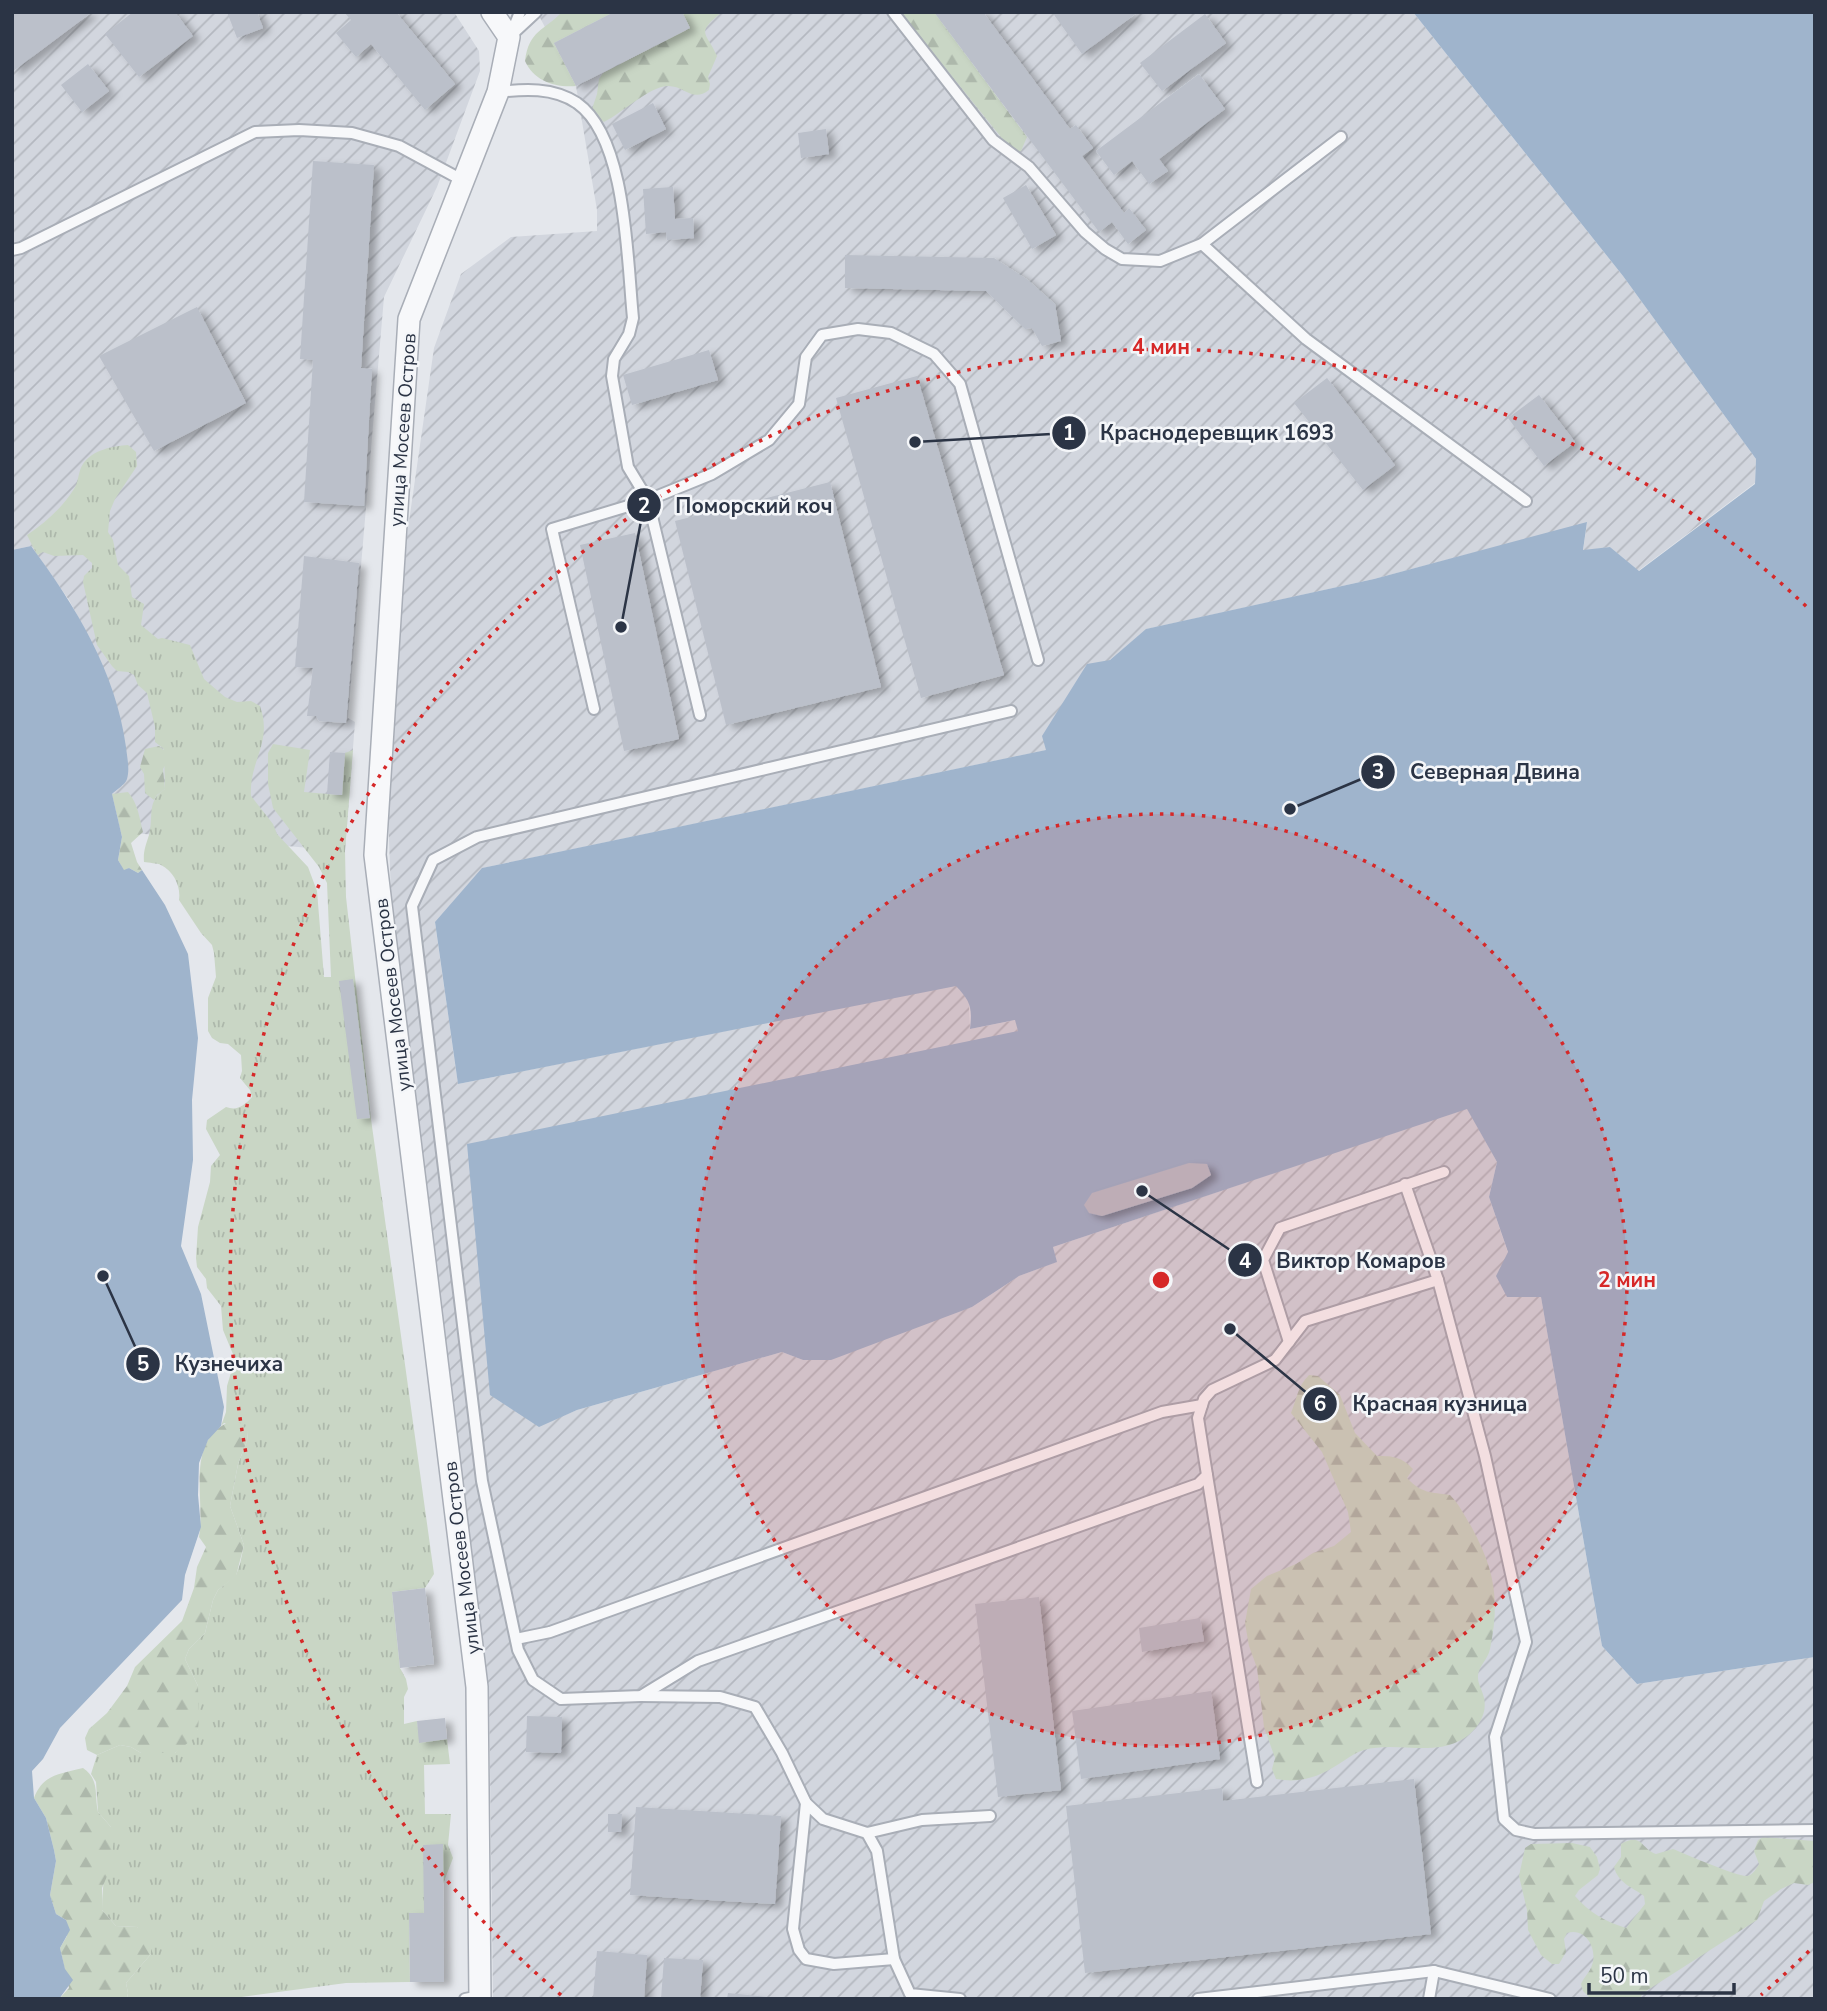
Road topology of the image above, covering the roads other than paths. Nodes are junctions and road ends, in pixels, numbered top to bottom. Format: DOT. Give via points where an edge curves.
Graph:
graph roads {
  1 [pos="492,12"];
  2 [pos="520,12"];
  3 [pos="536,12"];
  4 [pos="893,12"];
  5 [pos="509,37"];
  6 [pos="498,92"];
  7 [pos="1341,137"];
  8 [pos="462,180"];
  9 [pos="1202,244"];
  10 [pos="12,250"];
  11 [pos="648,500"];
  12 [pos="1526,502"];
  13 [pos="1038,660"];
  14 [pos="594,709"];
  15 [pos="1011,711"];
  16 [pos="700,715"];
  17 [pos="1444,1172"];
  18 [pos="1405,1184"];
  19 [pos="1437,1280"];
  20 [pos="1289,1342"];
  21 [pos="1202,1405"];
  22 [pos="1207,1475"];
  23 [pos="516,1639"];
  24 [pos="641,1696"];
  25 [pos="1256,1782"];
  26 [pos="806,1803"];
  27 [pos="990,1816"];
  28 [pos="1815,1830"];
  29 [pos="867,1833"];
  30 [pos="894,1959"];
  31 [pos="1434,1970"];
  32 [pos="475,1998"];
  33 [pos="960,1999"];
  34 [pos="1198,1999"];
  35 [pos="1429,1999"];
  36 [pos="1550,1999"];
  1 -- 5 [label="street"];
  2 -- 5 [label="lane"];
  3 -- 5 [label="lane"];
  4 -- 9 [label="lane" via="993,140 1028,167 1105,249 1122,259 1160,261"];
  5 -- 6 [label="street, улица Мосеев Остров"];
  6 -- 8 [label="street, улица Мосеев Остров"];
  6 -- 11 [label="lane" via="530,89 578,103 595,122 611,153 621,198 633,318 614,359 612,376 628,467"];
  7 -- 9 [label="lane"];
  8 -- 10 [label="lane" via="399,146 352,133 255,132"];
  8 -- 32 [label="street, улица Мосеев Остров" via="409,319 375,855 477,1687"];
  9 -- 12 [label="lane" via="1306,339"];
  11 -- 13 [label="lane" via="712,474 769,440 799,404 806,357 822,335 858,329 891,333 934,354 960,384"];
  11 -- 14 [label="lane" via="552,529"];
  11 -- 16 [label="lane"];
  15 -- 23 [label="lane" via="477,837 433,860 412,906 482,1481"];
  17 -- 18 [label="lane"];
  18 -- 19 [label="lane"];
  18 -- 20 [label="lane" via="1280,1228 1263,1260"];
  19 -- 20 [label="lane" via="1305,1321"];
  19 -- 28 [label="lane" via="1485,1456 1526,1642 1495,1737 1504,1819 1516,1830 1534,1834"];
  20 -- 21 [label="lane" via="1275,1360 1212,1391"];
  21 -- 22 [label="lane" via="1198,1418"];
  21 -- 23 [label="lane" via="1162,1412 563,1627"];
  22 -- 24 [label="lane" via="1198,1483 698,1661"];
  22 -- 25 [label="lane"];
  23 -- 24 [label="lane" via="533,1680 561,1699"];
  24 -- 26 [label="lane" via="720,1697 755,1707"];
  26 -- 29 [label="lane" via="823,1819"];
  26 -- 30 [label="lane" via="793,1929 799,1950 806,1959 834,1964"];
  27 -- 29 [label="lane" via="922,1820"];
  29 -- 30 [label="lane" via="877,1852"];
  30 -- 33 [label="lane" via="910,1994"];
  31 -- 34 [label="lane"];
  31 -- 35 [label="lane"];
  31 -- 36 [label="lane"];
}
